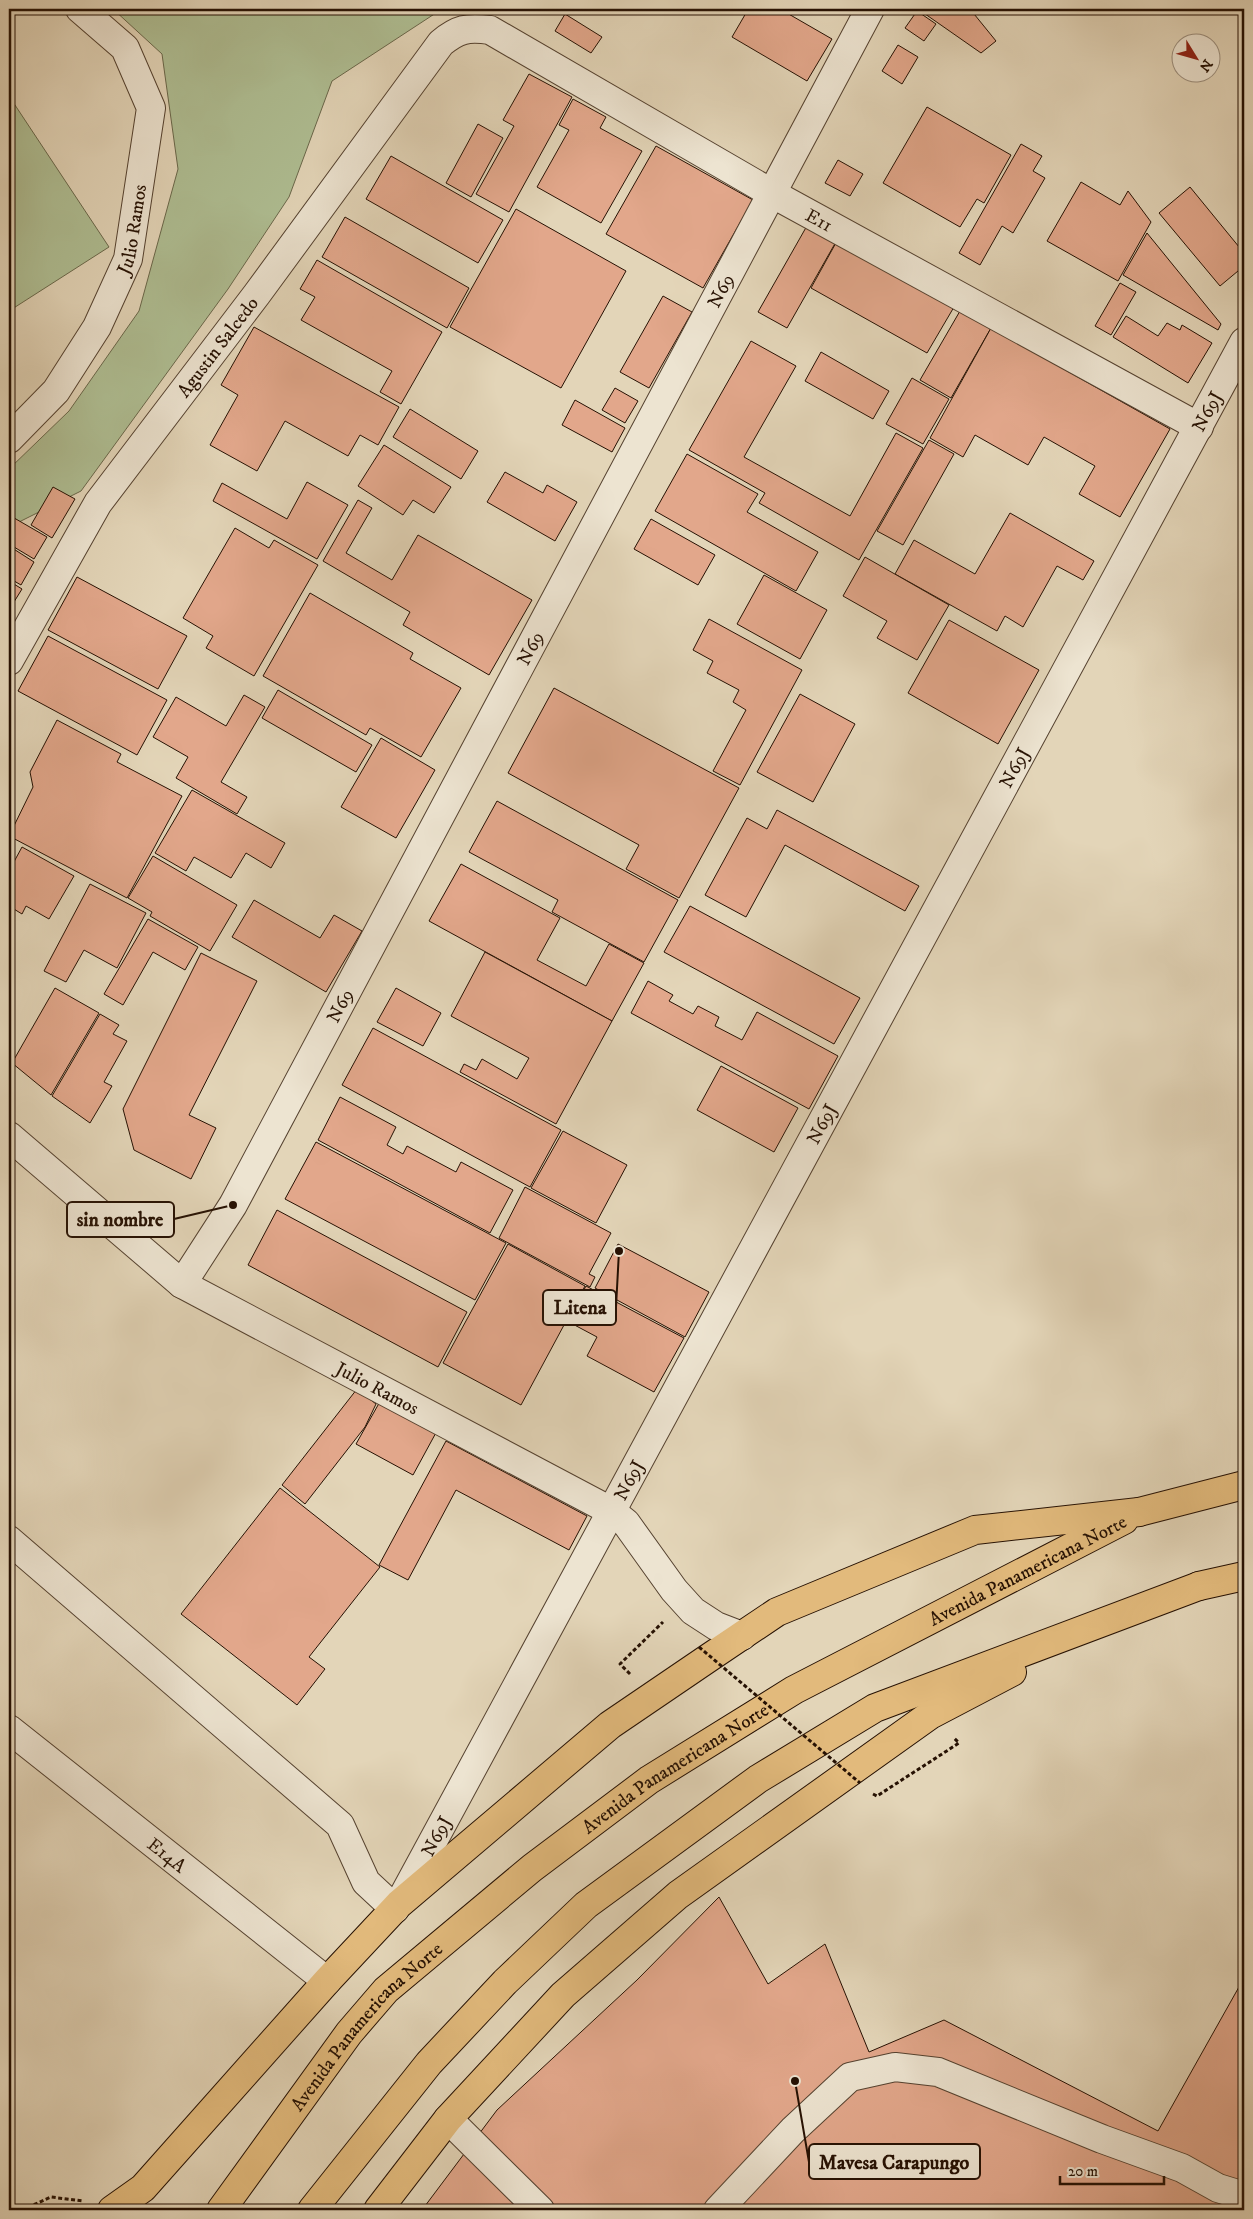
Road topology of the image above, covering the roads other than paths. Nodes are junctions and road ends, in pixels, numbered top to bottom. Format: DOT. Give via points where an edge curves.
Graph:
graph roads {
  1 [pos="80,9"];
  2 [pos="870,9"];
  3 [pos="441,44"];
  4 [pos="773,194"];
  5 [pos="1244,342"];
  6 [pos="1199,427"];
  7 [pos="9,439"];
  8 [pos="9,661"];
  9 [pos="9,1136"];
  10 [pos="182,1284"];
  11 [pos="1244,1485"];
  12 [pos="610,1511"];
  13 [pos="1139,1512"];
  14 [pos="9,1540"];
  15 [pos="1244,1576"];
  16 [pos="1199,1586"];
  17 [pos="742,1636"];
  18 [pos="9,1729"];
  19 [pos="397,1907"];
  20 [pos="327,1981"];
  21 [pos="448,2119"];
  22 [pos="1244,2196"];
  23 [pos="115,2208"];
  24 [pos="223,2208"];
  25 [pos="312,2210"];
  26 [pos="378,2210"];
  27 [pos="540,2210"];
  28 [pos="718,2210"];
  1 -- 7 [label="street, Julio Ramos" via="124,48 151,108 128,259 97,327 56,391"];
  2 -- 4 [label="street, N69"];
  3 -- 4 [label="street, E11" via="454,32 472,28 490,30"];
  3 -- 8 [label="street, Agustin Salcedo" via="98,503"];
  4 -- 6 [label="street, E11"];
  4 -- 10 [label="street, N69" via="233,1205"];
  5 -- 6 [label="street, N69J"];
  6 -- 12 [label="street, N69J"];
  9 -- 10 [label="street, Julio Ramos"];
  10 -- 12 [label="street, Julio Ramos"];
  11 -- 13 [label="main road, Avenida Panamericana Norte"];
  12 -- 17 [label="street, Julio Ramos" via="626,1523 693,1611 716,1626"];
  12 -- 19 [label="street, N69J"];
  13 -- 17 [label="main road" via="975,1530 777,1612"];
  13 -- 24 [label="main road, Avenida Panamericana Norte" via="794,1690 649,1780 532,1868 386,1990 349,2034"];
  14 -- 19 [label="street" via="340,1825 366,1882"];
  15 -- 16 [label="main road"];
  16 -- 21 [label="main road" via="1083,1635 930,1715 678,1895 563,1995"];
  16 -- 25 [label="main road" via="875,1708 758,1779 586,1905 505,1982 429,2063"];
  17 -- 19 [label="main road" via="610,1725"];
  18 -- 20 [label="street, E14A"];
  19 -- 20 [label="main road"];
  20 -- 23 [label="main road" via="143,2188"];
  21 -- 26 [label="main road"];
  21 -- 27 [label="street"];
  22 -- 28 [label="street" via="1218,2188 1182,2168 938,2072 895,2068 850,2077 792,2130"];
}
